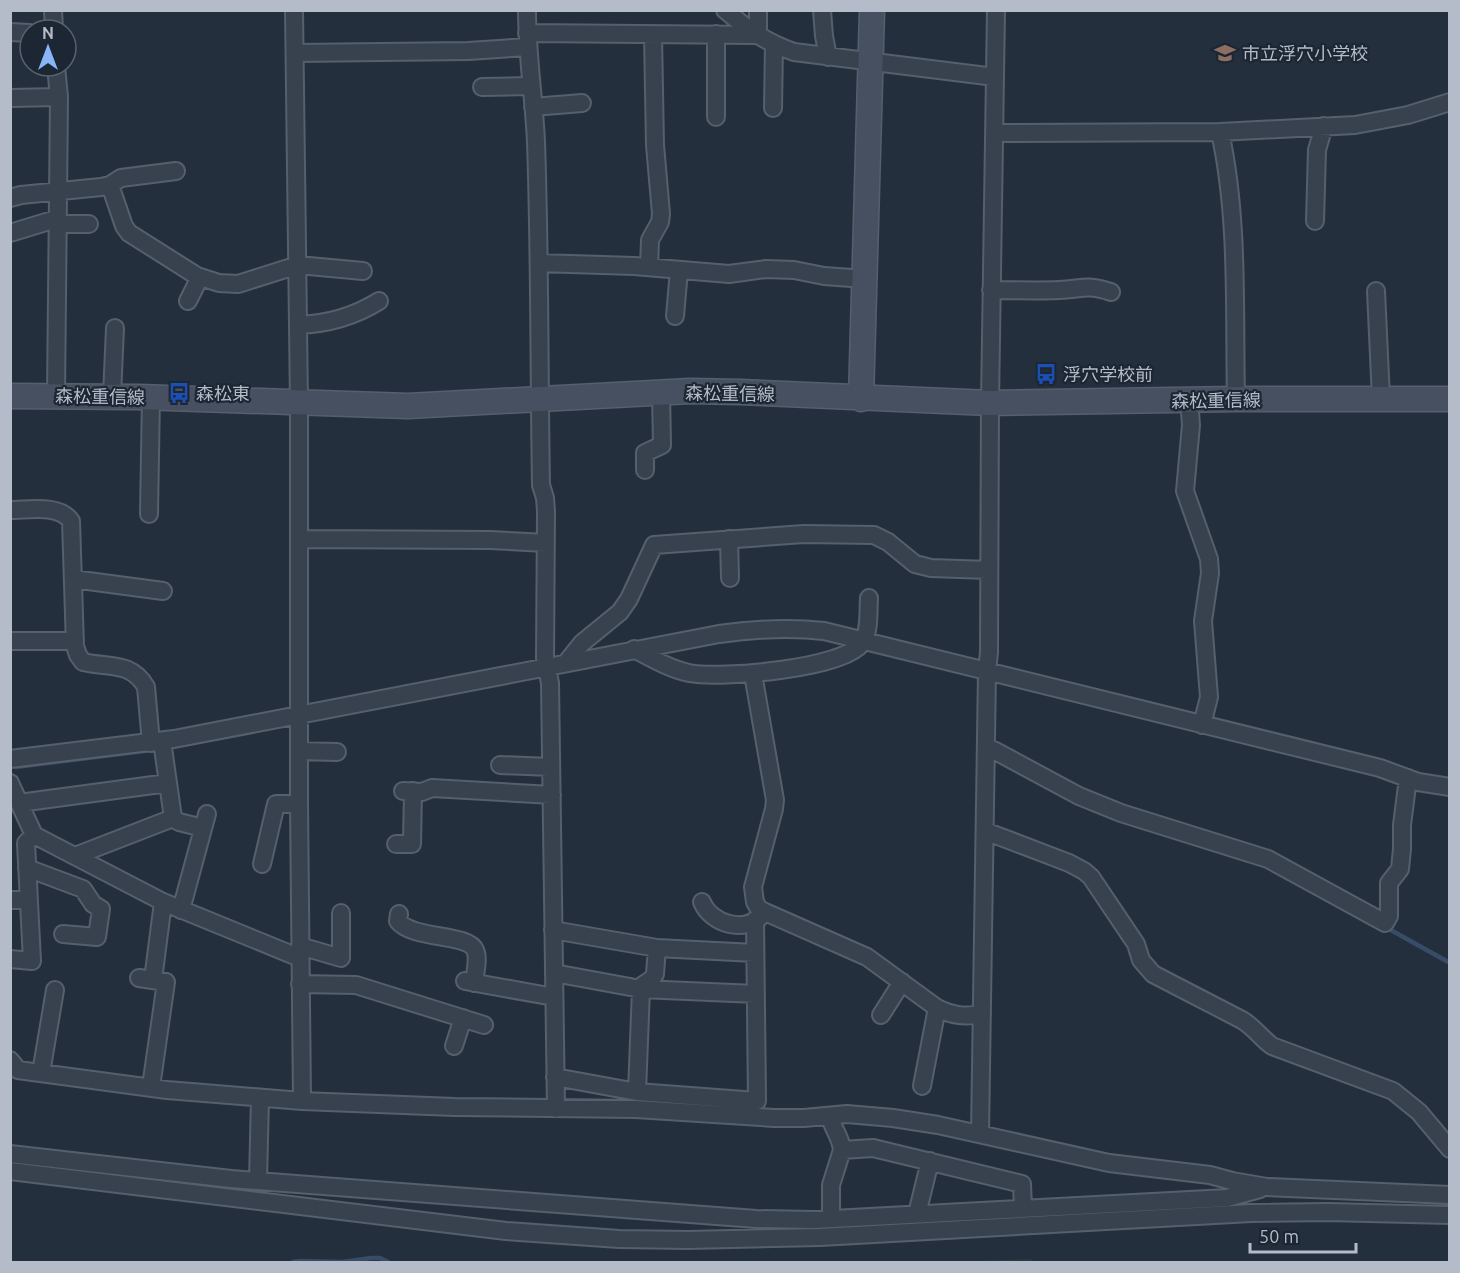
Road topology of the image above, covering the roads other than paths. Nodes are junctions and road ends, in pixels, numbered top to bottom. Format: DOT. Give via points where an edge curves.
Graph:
graph roads {
  1 [pos="294,10"];
  2 [pos="526,10"];
  3 [pos="725,10"];
  4 [pos="758,10"];
  5 [pos="822,10"];
  6 [pos="872,10"];
  7 [pos="996,10"];
  8 [pos="653,34"];
  9 [pos="716,34"];
  10 [pos="755,35"];
  11 [pos="527,40"];
  12 [pos="774,45"];
  13 [pos="296,53"];
  14 [pos="828,57"];
  15 [pos="871,63"];
  16 [pos="995,77"];
  17 [pos="57,78"];
  18 [pos="531,86"];
  19 [pos="482,87"];
  20 [pos="59,97"];
  21 [pos="10,98"];
  22 [pos="1449,102"];
  23 [pos="582,103"];
  24 [pos="533,107"];
  25 [pos="773,108"];
  26 [pos="716,117"];
  27 [pos="1324,126"];
  28 [pos="1220,132"];
  29 [pos="994,133"];
  30 [pos="176,171"];
  31 [pos="110,185"];
  32 [pos="56,191"];
  33 [pos="10,198"];
  34 [pos="1315,220"];
  35 [pos="56,221"];
  36 [pos="89,224"];
  37 [pos="10,233"];
  38 [pos="539,263"];
  39 [pos="298,265"];
  40 [pos="649,267"];
  41 [pos="679,270"];
  42 [pos="363,271"];
  43 [pos="200,277"];
  44 [pos="865,279"];
  45 [pos="991,290"];
  46 [pos="1377,291"];
  47 [pos="1112,292"];
  48 [pos="188,301"];
  49 [pos="379,301"];
  50 [pos="675,316"];
  51 [pos="298,325"];
  52 [pos="115,328"];
  53 [pos="661,393"];
  54 [pos="56,395"];
  55 [pos="10,396"];
  56 [pos="112,396"];
  57 [pos="152,397"];
  58 [pos="861,399"];
  59 [pos="1236,399"];
  60 [pos="1381,399"];
  61 [pos="1449,399"];
  62 [pos="540,400"];
  63 [pos="1188,400"];
  64 [pos="990,403"];
  65 [pos="299,404"];
  66 [pos="645,470"];
  67 [pos="10,510"];
  68 [pos="149,513"];
  69 [pos="299,539"];
  70 [pos="729,539"];
  71 [pos="546,543"];
  72 [pos="989,570"];
  73 [pos="730,578"];
  74 [pos="73,579"];
  75 [pos="163,591"];
  76 [pos="869,598"];
  77 [pos="10,641"];
  78 [pos="75,641"];
  79 [pos="864,641"];
  80 [pos="634,650"];
  81 [pos="566,663"];
  82 [pos="547,667"];
  83 [pos="987,672"];
  84 [pos="753,674"];
  85 [pos="299,714"];
  86 [pos="1202,726"];
  87 [pos="157,742"];
  88 [pos="986,746"];
  89 [pos="299,751"];
  90 [pos="337,752"];
  91 [pos="11,760"];
  92 [pos="500,765"];
  93 [pos="551,766"];
  94 [pos="1408,778"];
  95 [pos="10,783"];
  96 [pos="168,783"];
  97 [pos="1449,787"];
  98 [pos="552,795"];
  99 [pos="19,803"];
  100 [pos="299,804"];
  101 [pos="173,818"];
  102 [pos="10,824"];
  103 [pos="31,829"];
  104 [pos="985,831"];
  105 [pos="396,844"];
  106 [pos="75,856"];
  107 [pos="262,864"];
  108 [pos="27,867"];
  109 [pos="10,900"];
  110 [pos="28,900"];
  111 [pos="163,902"];
  112 [pos="702,902"];
  113 [pos="181,909"];
  114 [pos="341,913"];
  115 [pos="399,914"];
  116 [pos="760,916"];
  117 [pos="553,930"];
  118 [pos="63,934"];
  119 [pos="657,948"];
  120 [pos="300,952"];
  121 [pos="755,953"];
  122 [pos="10,959"];
  123 [pos="554,973"];
  124 [pos="902,982"];
  125 [pos="300,984"];
  126 [pos="642,989"];
  127 [pos="55,990"];
  128 [pos="756,994"];
  129 [pos="554,997"];
  130 [pos="937,1008"];
  131 [pos="982,1014"];
  132 [pos="881,1015"];
  133 [pos="463,1018"];
  134 [pos="484,1024"];
  135 [pos="454,1046"];
  136 [pos="13,1066"];
  137 [pos="41,1073"];
  138 [pos="555,1077"];
  139 [pos="922,1086"];
  140 [pos="150,1087"];
  141 [pos="637,1092"];
  142 [pos="260,1098"];
  143 [pos="302,1101"];
  144 [pos="556,1109"];
  145 [pos="830,1116"];
  146 [pos="980,1134"];
  147 [pos="1449,1149"];
  148 [pos="842,1150"];
  149 [pos="10,1154"];
  150 [pos="930,1161"];
  151 [pos="10,1171"];
  152 [pos="258,1180"];
  153 [pos="1267,1187"];
  154 [pos="1449,1195"];
  155 [pos="1023,1208"];
  156 [pos="1328,1212"];
  157 [pos="917,1214"];
  158 [pos="1449,1215"];
  159 [pos="831,1219"];
  1 -- 13 [label="street"];
  2 -- 11 [label="street"];
  3 -- 10 [label="street"];
  4 -- 10 [label="street"];
  5 -- 14 [label="street"];
  6 -- 15 [label="main road"];
  7 -- 16 [label="street"];
  8 -- 9 [label="street"];
  8 -- 11 [label="street"];
  8 -- 40 [label="street" via="655,144 662,214 650,240"];
  9 -- 10 [label="street"];
  9 -- 26 [label="street"];
  10 -- 12 [label="street"];
  11 -- 13 [label="street" via="468,51"];
  11 -- 18 [label="street"];
  12 -- 14 [label="street"];
  12 -- 25 [label="street"];
  13 -- 39 [label="street"];
  14 -- 15 [label="street"];
  15 -- 16 [label="street"];
  15 -- 44 [label="main road"];
  16 -- 29 [label="street"];
  17 -- 20 [label="street"];
  18 -- 19 [label="street"];
  18 -- 24 [label="street"];
  20 -- 21 [label="street"];
  20 -- 32 [label="street"];
  22 -- 27 [label="street" via="1378,121"];
  23 -- 24 [label="street"];
  24 -- 38 [label="street"];
  27 -- 28 [label="street"];
  27 -- 34 [label="street" via="1317,150"];
  28 -- 29 [label="street"];
  28 -- 59 [label="street" via="1232,214"];
  29 -- 45 [label="street"];
  30 -- 31 [label="street" via="121,178"];
  31 -- 32 [label="street"];
  31 -- 43 [label="street" via="129,233"];
  32 -- 33 [label="street"];
  32 -- 35 [label="street"];
  35 -- 36 [label="street"];
  35 -- 37 [label="street"];
  35 -- 54 [label="street"];
  38 -- 40 [label="street"];
  38 -- 62 [label="street"];
  39 -- 42 [label="street"];
  39 -- 43 [label="street" via="238,284"];
  39 -- 51 [label="street"];
  40 -- 41 [label="street"];
  41 -- 44 [label="street" via="729,274 794,270"];
  41 -- 50 [label="street"];
  43 -- 48 [label="street"];
  44 -- 58 [label="main road"];
  45 -- 47 [label="street" via="1062,290 1082,286"];
  45 -- 64 [label="street"];
  46 -- 60 [label="street"];
  49 -- 51 [label="street" via="363,311 314,325"];
  51 -- 65 [label="street"];
  52 -- 56 [label="street"];
  53 -- 58 [label="main road, 森松重信線" via="740,392"];
  53 -- 62 [label="main road, 森松重信線"];
  53 -- 66 [label="street" via="662,445 645,453"];
  54 -- 55 [label="main road, 森松重信線"];
  54 -- 56 [label="main road, 森松重信線"];
  56 -- 57 [label="main road, 森松重信線"];
  57 -- 65 [label="main road, 森松重信線"];
  57 -- 68 [label="street"];
  58 -- 64 [label="main road, 森松重信線"];
  59 -- 60 [label="main road, 森松重信線"];
  59 -- 63 [label="main road, 森松重信線"];
  60 -- 61 [label="main road, 森松重信線"];
  62 -- 65 [label="main road, 森松重信線" via="408,406"];
  62 -- 71 [label="street"];
  63 -- 64 [label="main road, 森松重信線"];
  63 -- 86 [label="street" via="1191,424 1185,491 1209,559 1210,573 1203,621 1209,697"];
  64 -- 72 [label="street"];
  65 -- 69 [label="street"];
  67 -- 74 [label="street" via="52,510 67,515 71,521"];
  69 -- 71 [label="street"];
  69 -- 85 [label="street"];
  70 -- 72 [label="street" via="874,535 915,564"];
  70 -- 73 [label="street"];
  70 -- 81 [label="street" via="654,545 620,612 582,643"];
  71 -- 82 [label="street"];
  72 -- 83 [label="street"];
  74 -- 75 [label="street"];
  74 -- 78 [label="street"];
  76 -- 79 [label="street"];
  77 -- 78 [label="street"];
  78 -- 87 [label="street" via="84,662 123,668 141,680 146,687"];
  79 -- 80 [label="street" via="824,631 772,628"];
  79 -- 83 [label="street"];
  79 -- 84 [label="street" via="846,656"];
  80 -- 81 [label="street"];
  80 -- 84 [label="street" via="689,673"];
  81 -- 82 [label="street"];
  82 -- 85 [label="street"];
  82 -- 93 [label="street"];
  83 -- 86 [label="street"];
  83 -- 88 [label="street"];
  84 -- 116 [label="street" via="775,800 753,887"];
  85 -- 87 [label="street"];
  85 -- 89 [label="street"];
  86 -- 94 [label="street"];
  87 -- 91 [label="street"];
  87 -- 96 [label="street"];
  88 -- 94 [label="street" via="1110,809 1268,859 1385,923 1389,916 1389,883 1400,869"];
  88 -- 104 [label="street"];
  89 -- 90 [label="street"];
  89 -- 100 [label="street"];
  92 -- 93 [label="street"];
  93 -- 98 [label="street"];
  94 -- 97 [label="street"];
  95 -- 99 [label="street"];
  96 -- 99 [label="street"];
  96 -- 101 [label="street"];
  98 -- 105 [label="street" via="465,784 408,791 412,844"];
  98 -- 117 [label="street"];
  99 -- 103 [label="street"];
  100 -- 107 [label="street" via="276,804"];
  100 -- 120 [label="street"];
  101 -- 106 [label="street"];
  101 -- 113 [label="street" via="179,822 205,821"];
  102 -- 103 [label="street"];
  103 -- 106 [label="street"];
  103 -- 108 [label="street" via="26,843"];
  104 -- 131 [label="street"];
  104 -- 147 [label="street" via="1084,871 1153,974 1242,1020 1272,1046 1393,1090 1419,1112"];
  106 -- 111 [label="street"];
  108 -- 110 [label="street"];
  108 -- 118 [label="street" via="85,884 93,904 101,909 97,936"];
  109 -- 110 [label="street"];
  110 -- 122 [label="street" via="32,961"];
  111 -- 113 [label="street"];
  111 -- 140 [label="street" via="146,979 166,982 170,1009"];
  112 -- 116 [label="street" via="721,922 731,924"];
  113 -- 120 [label="street"];
  114 -- 120 [label="street" via="341,958"];
  115 -- 129 [label="street" via="398,921 410,930 474,946 477,953 469,982"];
  116 -- 121 [label="street"];
  116 -- 124 [label="street" via="867,957"];
  117 -- 119 [label="street"];
  117 -- 123 [label="street"];
  119 -- 121 [label="street"];
  119 -- 126 [label="street" via="655,974"];
  120 -- 125 [label="street"];
  121 -- 128 [label="street"];
  123 -- 126 [label="street"];
  123 -- 129 [label="street"];
  124 -- 130 [label="street"];
  124 -- 132 [label="street"];
  125 -- 133 [label="street" via="356,985"];
  125 -- 143 [label="street"];
  126 -- 128 [label="street"];
  126 -- 141 [label="street"];
  127 -- 137 [label="street"];
  128 -- 141 [label="street" via="757,1101"];
  129 -- 138 [label="street"];
  130 -- 131 [label="street" via="964,1017"];
  130 -- 139 [label="street"];
  131 -- 146 [label="street"];
  133 -- 134 [label="street"];
  133 -- 135 [label="street"];
  136 -- 137 [label="street"];
  137 -- 140 [label="street"];
  138 -- 141 [label="street"];
  138 -- 144 [label="street"];
  140 -- 142 [label="street"];
  142 -- 143 [label="street"];
  142 -- 152 [label="street"];
  143 -- 144 [label="street"];
  144 -- 145 [label="street" via="636,1109 774,1118"];
  145 -- 146 [label="street" via="914,1120"];
  145 -- 148 [label="street"];
  146 -- 153 [label="street" via="1109,1163 1210,1175"];
  148 -- 150 [label="street" via="873,1148"];
  148 -- 159 [label="street" via="831,1185"];
  149 -- 152 [label="street"];
  150 -- 155 [label="street" via="1022,1184"];
  150 -- 157 [label="street"];
  151 -- 156 [label="street" via="506,1231 619,1239 765,1240"];
  152 -- 159 [label="street" via="756,1219"];
  153 -- 154 [label="street"];
  153 -- 155 [label="street" via="1227,1198"];
  153 -- 156 [label="street"];
  155 -- 157 [label="street"];
  156 -- 158 [label="street"];
  157 -- 159 [label="street"];
}
